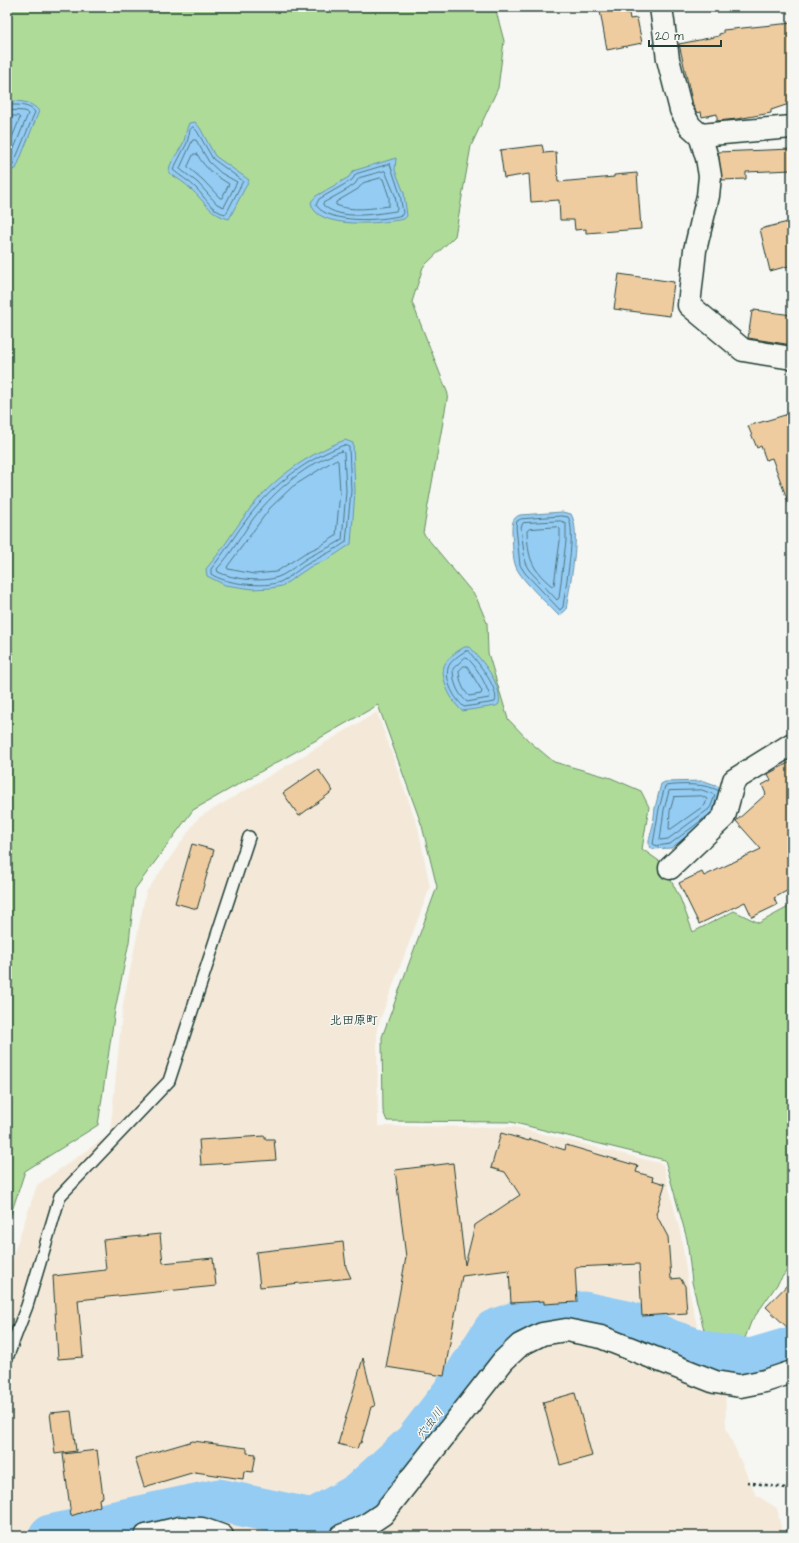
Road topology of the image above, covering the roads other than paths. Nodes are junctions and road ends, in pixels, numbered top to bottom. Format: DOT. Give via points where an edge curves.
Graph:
graph roads {
  1 [pos="661,7"];
  2 [pos="792,127"];
  3 [pos="700,135"];
  4 [pos="792,358"];
  5 [pos="792,744"];
  6 [pos="250,837"];
  7 [pos="670,868"];
  8 [pos="7,1358"];
  9 [pos="792,1372"];
  10 [pos="146,1536"];
  11 [pos="222,1536"];
  12 [pos="341,1536"];
  1 -- 3 [label="street" via="668,59 681,110 690,126"];
  2 -- 3 [label="street"];
  3 -- 4 [label="street" via="710,176 689,305 743,350"];
  5 -- 7 [label="street" via="734,780 724,817"];
  6 -- 8 [label="lane" via="169,1081 60,1196 27,1306"];
  9 -- 12 [label="street" via="740,1386 716,1382 601,1337 566,1330 542,1334 520,1345 503,1361 383,1514"];
  10 -- 11 [label="street" via="180,1528 202,1529"];
}
